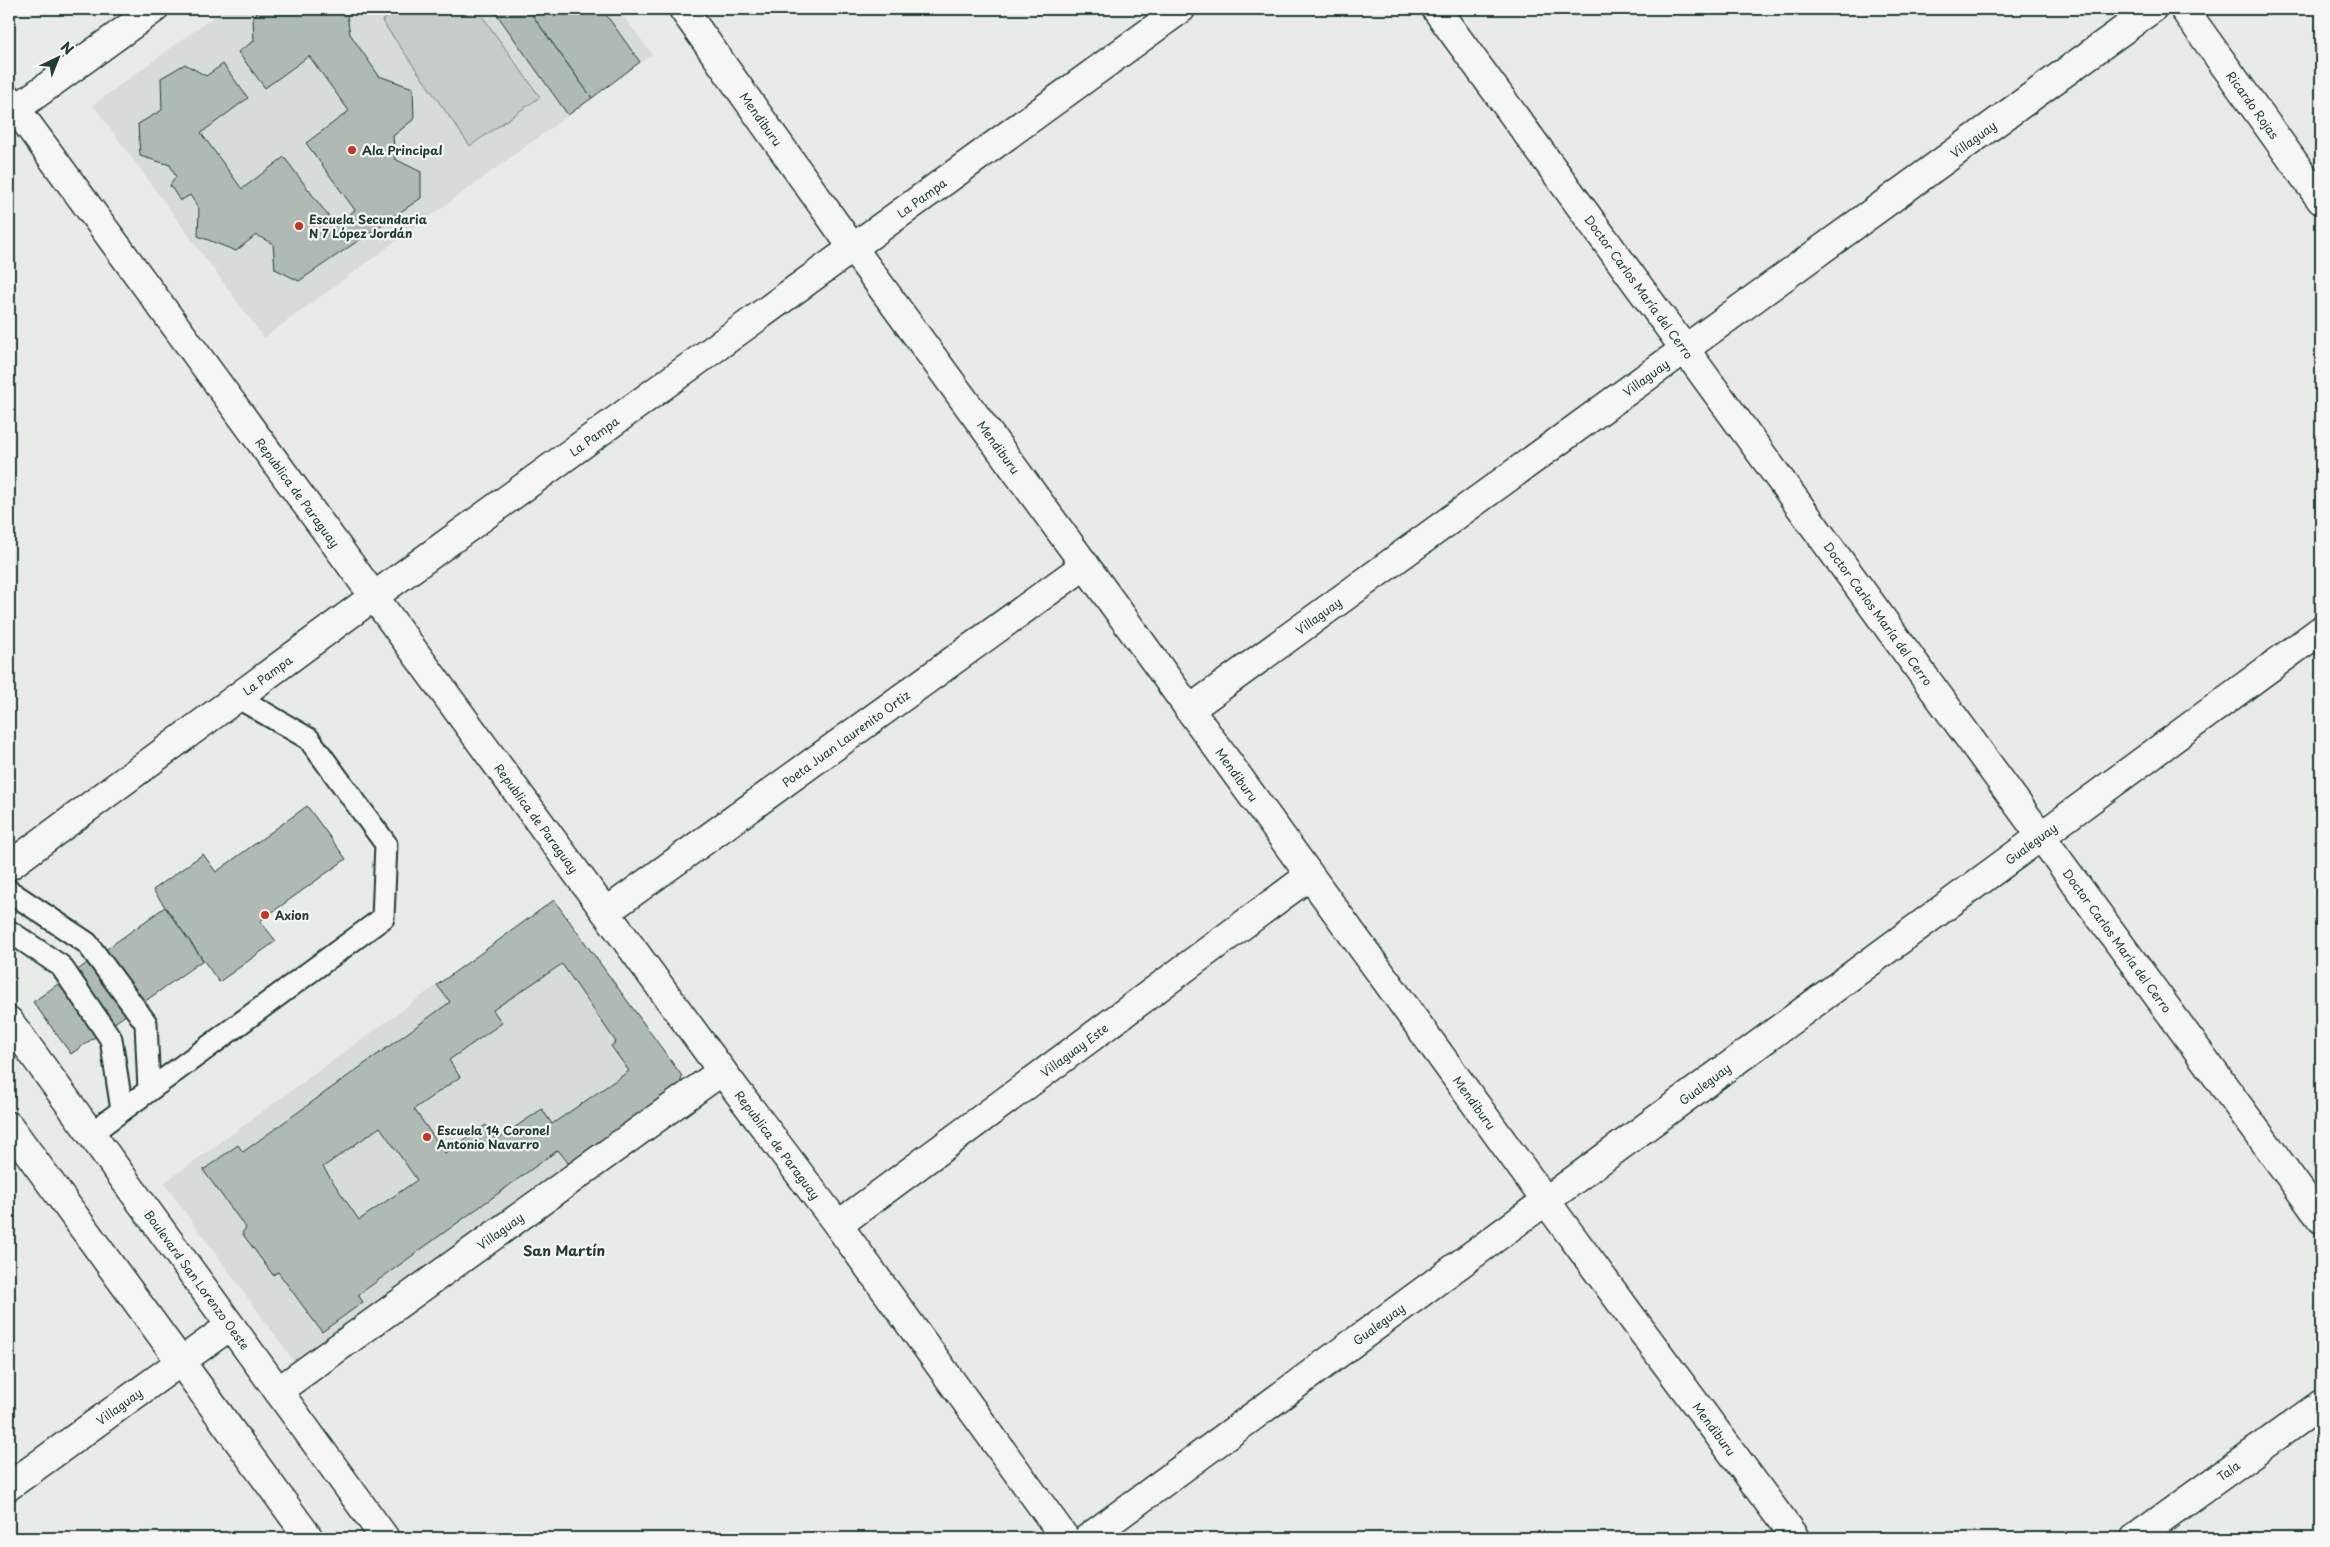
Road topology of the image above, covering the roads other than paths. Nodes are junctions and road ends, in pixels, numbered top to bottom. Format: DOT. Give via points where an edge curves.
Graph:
graph roads {
  1 [pos="154,9"];
  2 [pos="683,9"];
  3 [pos="1180,9"];
  4 [pos="1436,9"];
  5 [pos="2152,9"];
  6 [pos="2184,9"];
  7 [pos="11,107"];
  8 [pos="2321,200"];
  9 [pos="852,248"];
  10 [pos="1686,349"];
  11 [pos="1085,565"];
  12 [pos="373,597"];
  13 [pos="2321,630"];
  14 [pos="237,697"];
  15 [pos="1189,710"];
  16 [pos="2041,836"];
  17 [pos="9,866"];
  18 [pos="1310,876"];
  19 [pos="9,891"];
  20 [pos="606,912"];
  21 [pos="9,931"];
  22 [pos="9,1021"];
  23 [pos="722,1071"];
  24 [pos="149,1090"];
  25 [pos="122,1110"];
  26 [pos="9,1126"];
  27 [pos="90,1134"];
  28 [pos="1545,1200"];
  29 [pos="2321,1219"];
  30 [pos="838,1225"];
  31 [pos="230,1326"];
  32 [pos="180,1362"];
  33 [pos="278,1391"];
  34 [pos="2321,1404"];
  35 [pos="9,1486"];
  36 [pos="309,1538"];
  37 [pos="385,1538"];
  38 [pos="1065,1538"];
  39 [pos="1088,1538"];
  40 [pos="1795,1538"];
  41 [pos="2135,1538"];
  1 -- 7 [label="street"];
  2 -- 9 [label="street, Mendiburu"];
  3 -- 9 [label="street, La Pampa"];
  4 -- 10 [label="street, Doctor Carlos María del Cerro"];
  5 -- 10 [label="street, Villaguay"];
  6 -- 8 [label="street, Ricardo Rojas"];
  7 -- 12 [label="street, Republica de Paraguay"];
  9 -- 11 [label="street, Mendiburu"];
  9 -- 12 [label="street, La Pampa"];
  10 -- 15 [label="street, Villaguay"];
  10 -- 16 [label="street, Doctor Carlos María del Cerro"];
  11 -- 15 [label="street, Mendiburu"];
  11 -- 20 [label="street, Poeta Juan Laurenito Ortiz"];
  12 -- 14 [label="street, La Pampa"];
  12 -- 20 [label="street, Republica de Paraguay"];
  13 -- 16 [label="street, Gualeguay"];
  14 -- 17 [label="street, La Pampa"];
  14 -- 24 [label="lane" via="309,739 386,844 383,918"];
  15 -- 18 [label="street, Mendiburu"];
  16 -- 28 [label="street, Gualeguay"];
  16 -- 29 [label="street, Doctor Carlos María del Cerro"];
  18 -- 28 [label="street, Mendiburu"];
  18 -- 30 [label="street, Villaguay Este"];
  19 -- 24 [label="lane" via="87,943 146,1023"];
  20 -- 23 [label="street, Republica de Paraguay"];
  21 -- 25 [label="lane" via="61,966 111,1039"];
  22 -- 27 [label="street, Boulevard San Lorenzo Oeste"];
  23 -- 30 [label="street, Republica de Paraguay"];
  23 -- 33 [label="street, Villaguay"];
  24 -- 25 [label="lane"];
  25 -- 27 [label="lane"];
  26 -- 32 [label="street"];
  27 -- 31 [label="street, Boulevard San Lorenzo Oeste"];
  28 -- 39 [label="street, Gualeguay"];
  28 -- 40 [label="street, Mendiburu"];
  30 -- 38 [label="street, Republica de Paraguay"];
  31 -- 32 [label="street, Villaguay"];
  31 -- 33 [label="street, Boulevard San Lorenzo Oeste"];
  32 -- 35 [label="street, Villaguay"];
  32 -- 36 [label="street"];
  33 -- 37 [label="street, Boulevard San Lorenzo Oeste"];
  34 -- 41 [label="street, Tala"];
}
